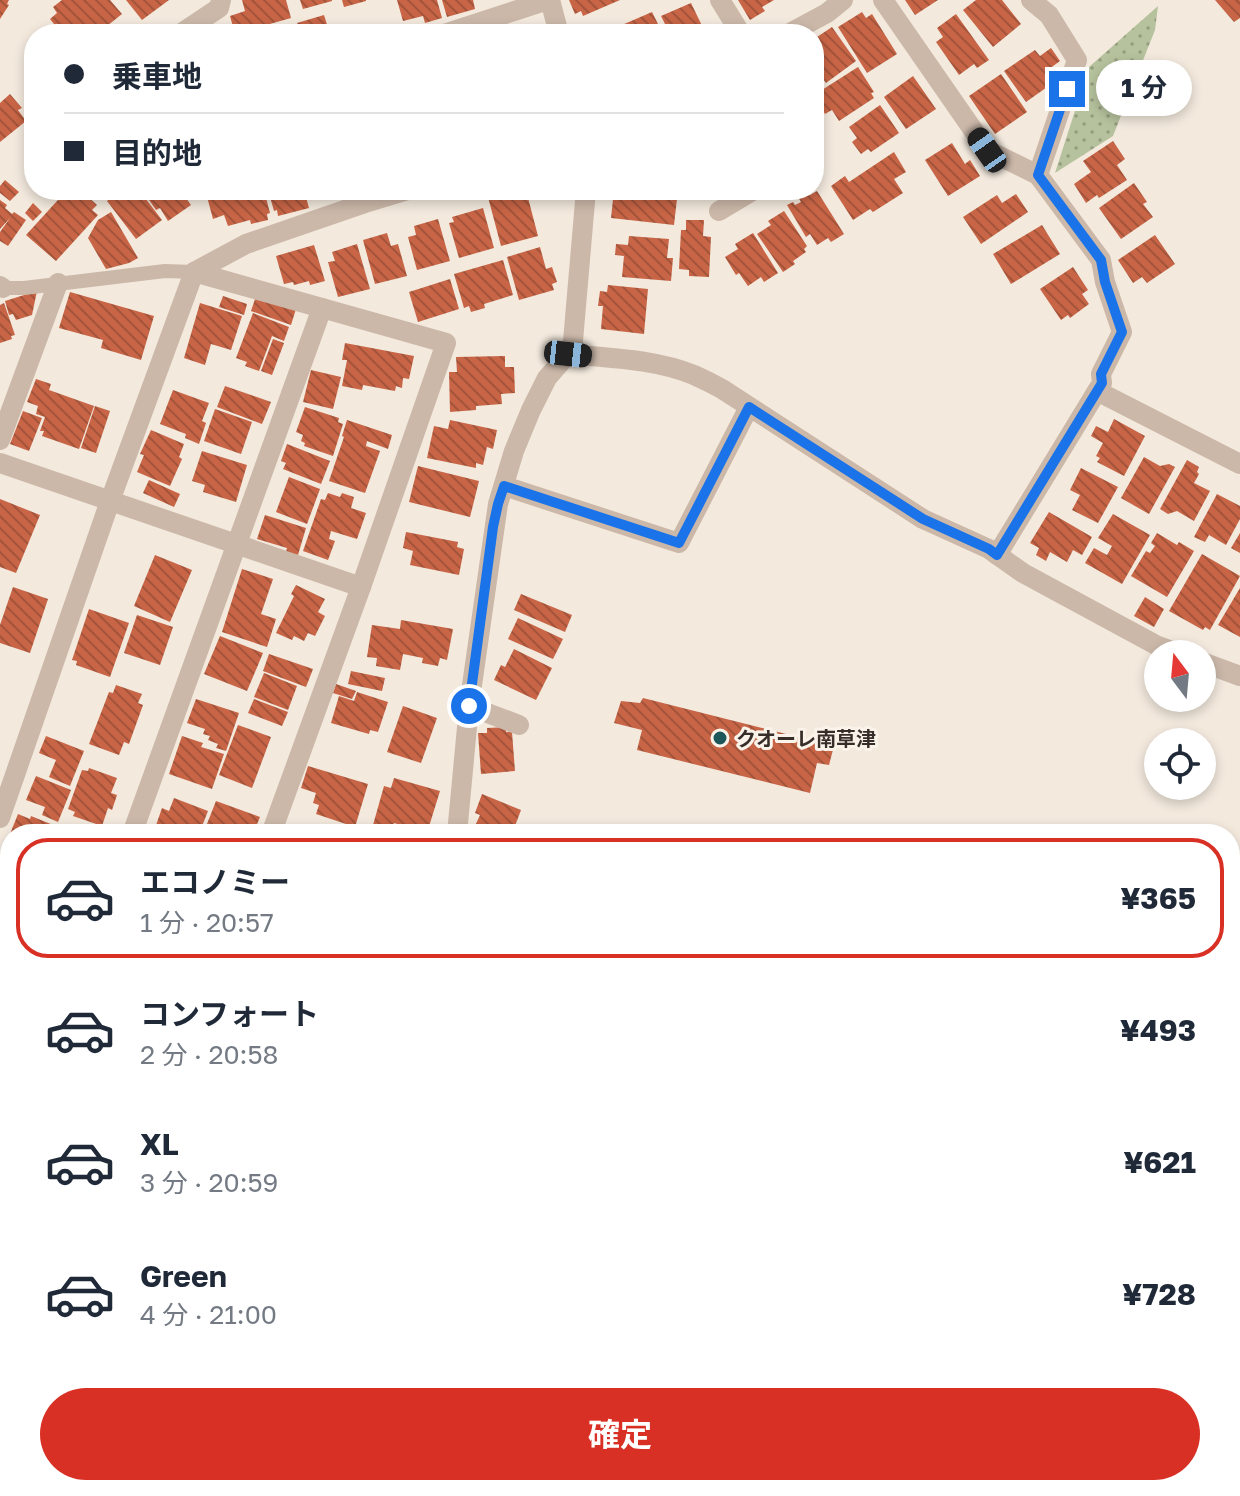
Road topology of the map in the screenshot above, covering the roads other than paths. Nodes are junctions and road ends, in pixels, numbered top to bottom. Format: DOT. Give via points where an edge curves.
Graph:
graph roads {
  1 [pos="221,0"];
  2 [pos="549,0"];
  3 [pos="720,0"];
  4 [pos="843,0"];
  5 [pos="883,0"];
  6 [pos="1031,0"];
  7 [pos="195,24"];
  8 [pos="475,24"];
  9 [pos="556,24"];
  10 [pos="735,24"];
  11 [pos="807,24"];
  12 [pos="1038,175"];
  13 [pos="375,200"];
  14 [pos="585,200"];
  15 [pos="737,200"];
  16 [pos="719,211"];
  17 [pos="194,272"];
  18 [pos="58,283"];
  19 [pos="2,287"];
  20 [pos="322,308"];
  21 [pos="568,354"];
  22 [pos="1097,391"];
  23 [pos="749,407"];
  24 [pos="0,440"];
  25 [pos="0,463"];
  26 [pos="1240,464"];
  27 [pos="504,486"];
  28 [pos="110,501"];
  29 [pos="237,544"];
  30 [pos="997,555"];
  31 [pos="361,587"];
  32 [pos="1147,640"];
  33 [pos="1216,667"];
  34 [pos="1240,676"];
  35 [pos="469,706"];
  36 [pos="519,725"];
  37 [pos="0,818"];
  38 [pos="136,824"];
  39 [pos="275,824"];
  40 [pos="458,824"];
  1 -- 7 [label="street" via="219,8"];
  2 -- 8 [label="street"];
  2 -- 9 [label="street"];
  3 -- 10 [label="street"];
  4 -- 11 [label="street"];
  5 -- 12 [label="street" via="987,150"];
  6 -- 12 [label="street" via="1049,15 1077,60"];
  12 -- 22 [label="street" via="1101,260 1122,332"];
  13 -- 17 [label="street" via="246,244"];
  14 -- 21 [label="street"];
  15 -- 16 [label="street"];
  17 -- 18 [label="lane"];
  17 -- 20 [label="street"];
  17 -- 28 [label="street"];
  18 -- 19 [label="lane"];
  18 -- 24 [label="street"];
  20 -- 29 [label="street"];
  20 -- 31 [label="street" via="446,343"];
  21 -- 23 [label="street" via="692,374"];
  21 -- 27 [label="street" via="547,378 531,410"];
  22 -- 26 [label="street"];
  22 -- 30 [label="street"];
  23 -- 27 [label="street" via="679,543"];
  23 -- 30 [label="street" via="923,519"];
  25 -- 28 [label="street"];
  27 -- 35 [label="street" via="493,527"];
  28 -- 29 [label="street"];
  28 -- 37 [label="street"];
  29 -- 31 [label="street"];
  29 -- 38 [label="street"];
  30 -- 32 [label="street"];
  31 -- 39 [label="street"];
  33 -- 34 [label="street"];
  35 -- 36 [label="street"];
  35 -- 40 [label="street"];
}
